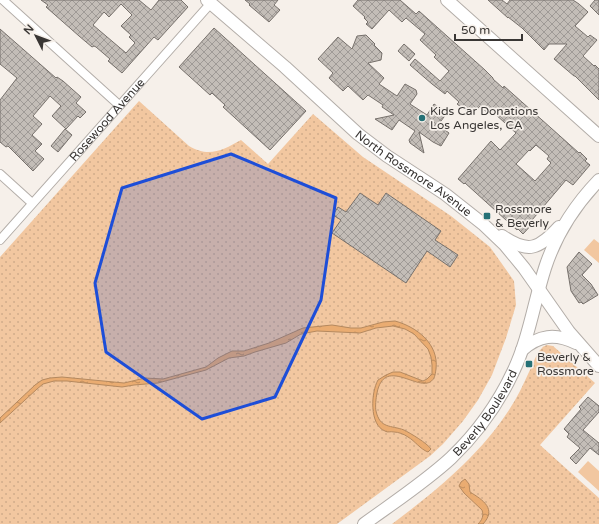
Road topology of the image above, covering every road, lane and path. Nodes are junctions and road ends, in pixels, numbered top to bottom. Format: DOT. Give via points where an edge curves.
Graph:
graph roads {
  1 [pos="3,0"];
  2 [pos="447,0"];
  3 [pos="211,1"];
  4 [pos="120,105"];
  5 [pos="599,136"];
  6 [pos="0,174"];
  7 [pos="599,180"];
  8 [pos="584,196"];
  9 [pos="32,203"];
  10 [pos="483,224"];
  11 [pos="0,240"];
  12 [pos="539,290"];
  13 [pos="578,344"];
  14 [pos="522,350"];
  15 [pos="599,366"];
  16 [pos="364,524"];
  1 -- 4 [label="street"];
  2 -- 5 [label="main road"];
  3 -- 4 [label="street, Rosewood Avenue"];
  3 -- 10 [label="main road, North Rossmore Avenue" via="358,134 445,194"];
  4 -- 9 [label="street, Rosewood Avenue"];
  6 -- 9 [label="street"];
  7 -- 8 [label="main road, Beverly Boulevard"];
  8 -- 10 [label="main road" via="550,237 535,246 517,246"];
  8 -- 12 [label="main road, Beverly Boulevard" via="563,227 545,268"];
  9 -- 11 [label="street, Rosewood Avenue"];
  10 -- 12 [label="main road, North Rossmore Avenue" via="515,256"];
  12 -- 13 [label="main road, North Rossmore Avenue"];
  12 -- 14 [label="main road, Beverly Boulevard"];
  13 -- 14 [label="main road" via="558,336 548,336 529,343"];
  13 -- 15 [label="main road, North Rossmore Avenue"];
  14 -- 16 [label="main road, Beverly Boulevard" via="497,402 470,438 438,469"];
}
